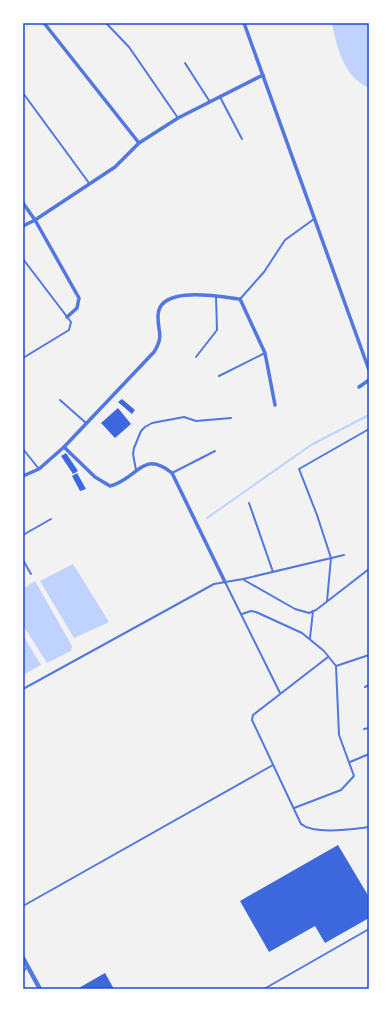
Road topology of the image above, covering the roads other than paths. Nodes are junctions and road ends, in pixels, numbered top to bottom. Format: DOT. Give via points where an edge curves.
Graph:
graph roads {
  1 [pos="44,23"];
  2 [pos="106,23"];
  3 [pos="244,23"];
  4 [pos="185,63"];
  5 [pos="263,75"];
  6 [pos="23,93"];
  7 [pos="220,97"];
  8 [pos="210,102"];
  9 [pos="178,118"];
  10 [pos="242,139"];
  11 [pos="139,143"];
  12 [pos="89,183"];
  13 [pos="23,203"];
  14 [pos="314,219"];
  15 [pos="35,220"];
  16 [pos="23,226"];
  17 [pos="23,259"];
  18 [pos="216,296"];
  19 [pos="240,299"];
  20 [pos="67,316"];
  21 [pos="265,353"];
  22 [pos="196,357"];
  23 [pos="23,358"];
  24 [pos="369,370"];
  25 [pos="219,376"];
  26 [pos="369,380"];
  27 [pos="359,387"];
  28 [pos="60,400"];
  29 [pos="274,405"];
  30 [pos="232,418"];
  31 [pos="87,424"];
  32 [pos="369,428"];
  33 [pos="64,447"];
  34 [pos="23,449"];
  35 [pos="215,451"];
  36 [pos="39,469"];
  37 [pos="137,471"];
  38 [pos="172,472"];
  39 [pos="23,476"];
  40 [pos="249,502"];
  41 [pos="51,519"];
  42 [pos="23,535"];
  43 [pos="344,555"];
  44 [pos="331,558"];
  45 [pos="23,560"];
  46 [pos="369,569"];
  47 [pos="273,572"];
  48 [pos="31,574"];
  49 [pos="243,579"];
  50 [pos="225,582"];
  51 [pos="327,601"];
  52 [pos="313,611"];
  53 [pos="242,614"];
  54 [pos="310,638"];
  55 [pos="369,655"];
  56 [pos="328,657"];
  57 [pos="336,666"];
  58 [pos="369,685"];
  59 [pos="364,687"];
  60 [pos="23,689"];
  61 [pos="280,693"];
  62 [pos="369,728"];
  63 [pos="364,729"];
  64 [pos="369,754"];
  65 [pos="350,762"];
  66 [pos="273,765"];
  67 [pos="294,808"];
  68 [pos="369,827"];
  69 [pos="23,906"];
  70 [pos="369,929"];
  71 [pos="23,958"];
  72 [pos="28,966"];
  73 [pos="23,972"];
  74 [pos="40,989"];
  75 [pos="264,989"];
  1 -- 11 [label="street"];
  2 -- 9 [label="lane" via="129,47"];
  3 -- 5 [label="street"];
  4 -- 8 [label="lane"];
  5 -- 7 [label="street"];
  5 -- 14 [label="street"];
  6 -- 12 [label="lane"];
  7 -- 8 [label="street"];
  7 -- 10 [label="lane"];
  8 -- 9 [label="street"];
  9 -- 11 [label="street"];
  11 -- 12 [label="street" via="122,161"];
  12 -- 15 [label="street"];
  13 -- 15 [label="street"];
  14 -- 19 [label="lane" via="285,240 264,272"];
  14 -- 24 [label="street"];
  15 -- 16 [label="street"];
  15 -- 20 [label="street" via="79,298 77,308"];
  17 -- 20 [label="lane"];
  18 -- 19 [label="street"];
  18 -- 22 [label="lane" via="217,330"];
  18 -- 31 [label="street" via="174,296 167,300 159,311 160,342 154,352"];
  19 -- 21 [label="street"];
  20 -- 23 [label="lane" via="71,322 69,330"];
  21 -- 25 [label="lane"];
  21 -- 29 [label="street"];
  26 -- 27 [label="street"];
  28 -- 31 [label="lane"];
  30 -- 37 [label="lane" via="196,421 184,417 152,423 145,427 134,448"];
  31 -- 33 [label="street"];
  32 -- 44 [label="lane" via="299,469"];
  33 -- 36 [label="street"];
  33 -- 37 [label="street" via="95,477 110,486 119,484"];
  34 -- 36 [label="lane"];
  35 -- 38 [label="lane"];
  36 -- 39 [label="street"];
  37 -- 38 [label="street" via="149,463 156,463"];
  38 -- 50 [label="street"];
  40 -- 47 [label="lane"];
  41 -- 42 [label="lane"];
  43 -- 44 [label="lane"];
  44 -- 47 [label="lane"];
  44 -- 51 [label="lane"];
  45 -- 48 [label="lane"];
  46 -- 51 [label="lane"];
  47 -- 49 [label="lane"];
  49 -- 50 [label="lane"];
  49 -- 52 [label="lane" via="295,609 309,613"];
  50 -- 53 [label="lane"];
  50 -- 60 [label="lane" via="214,584"];
  51 -- 52 [label="lane"];
  52 -- 54 [label="lane"];
  53 -- 54 [label="lane" via="256,612"];
  53 -- 61 [label="lane"];
  54 -- 56 [label="lane"];
  55 -- 57 [label="lane"];
  56 -- 57 [label="lane"];
  56 -- 61 [label="lane"];
  57 -- 65 [label="lane" via="339,735"];
  58 -- 59 [label="lane"];
  61 -- 66 [label="lane" via="252,718"];
  62 -- 63 [label="lane"];
  64 -- 65 [label="lane"];
  65 -- 67 [label="lane" via="354,776 340,790"];
  66 -- 67 [label="lane"];
  66 -- 69 [label="lane"];
  67 -- 68 [label="lane" via="301,824 308,828 345,830"];
  70 -- 75 [label="lane"];
  71 -- 72 [label="street"];
  72 -- 73 [label="lane"];
  72 -- 74 [label="street"];
}
